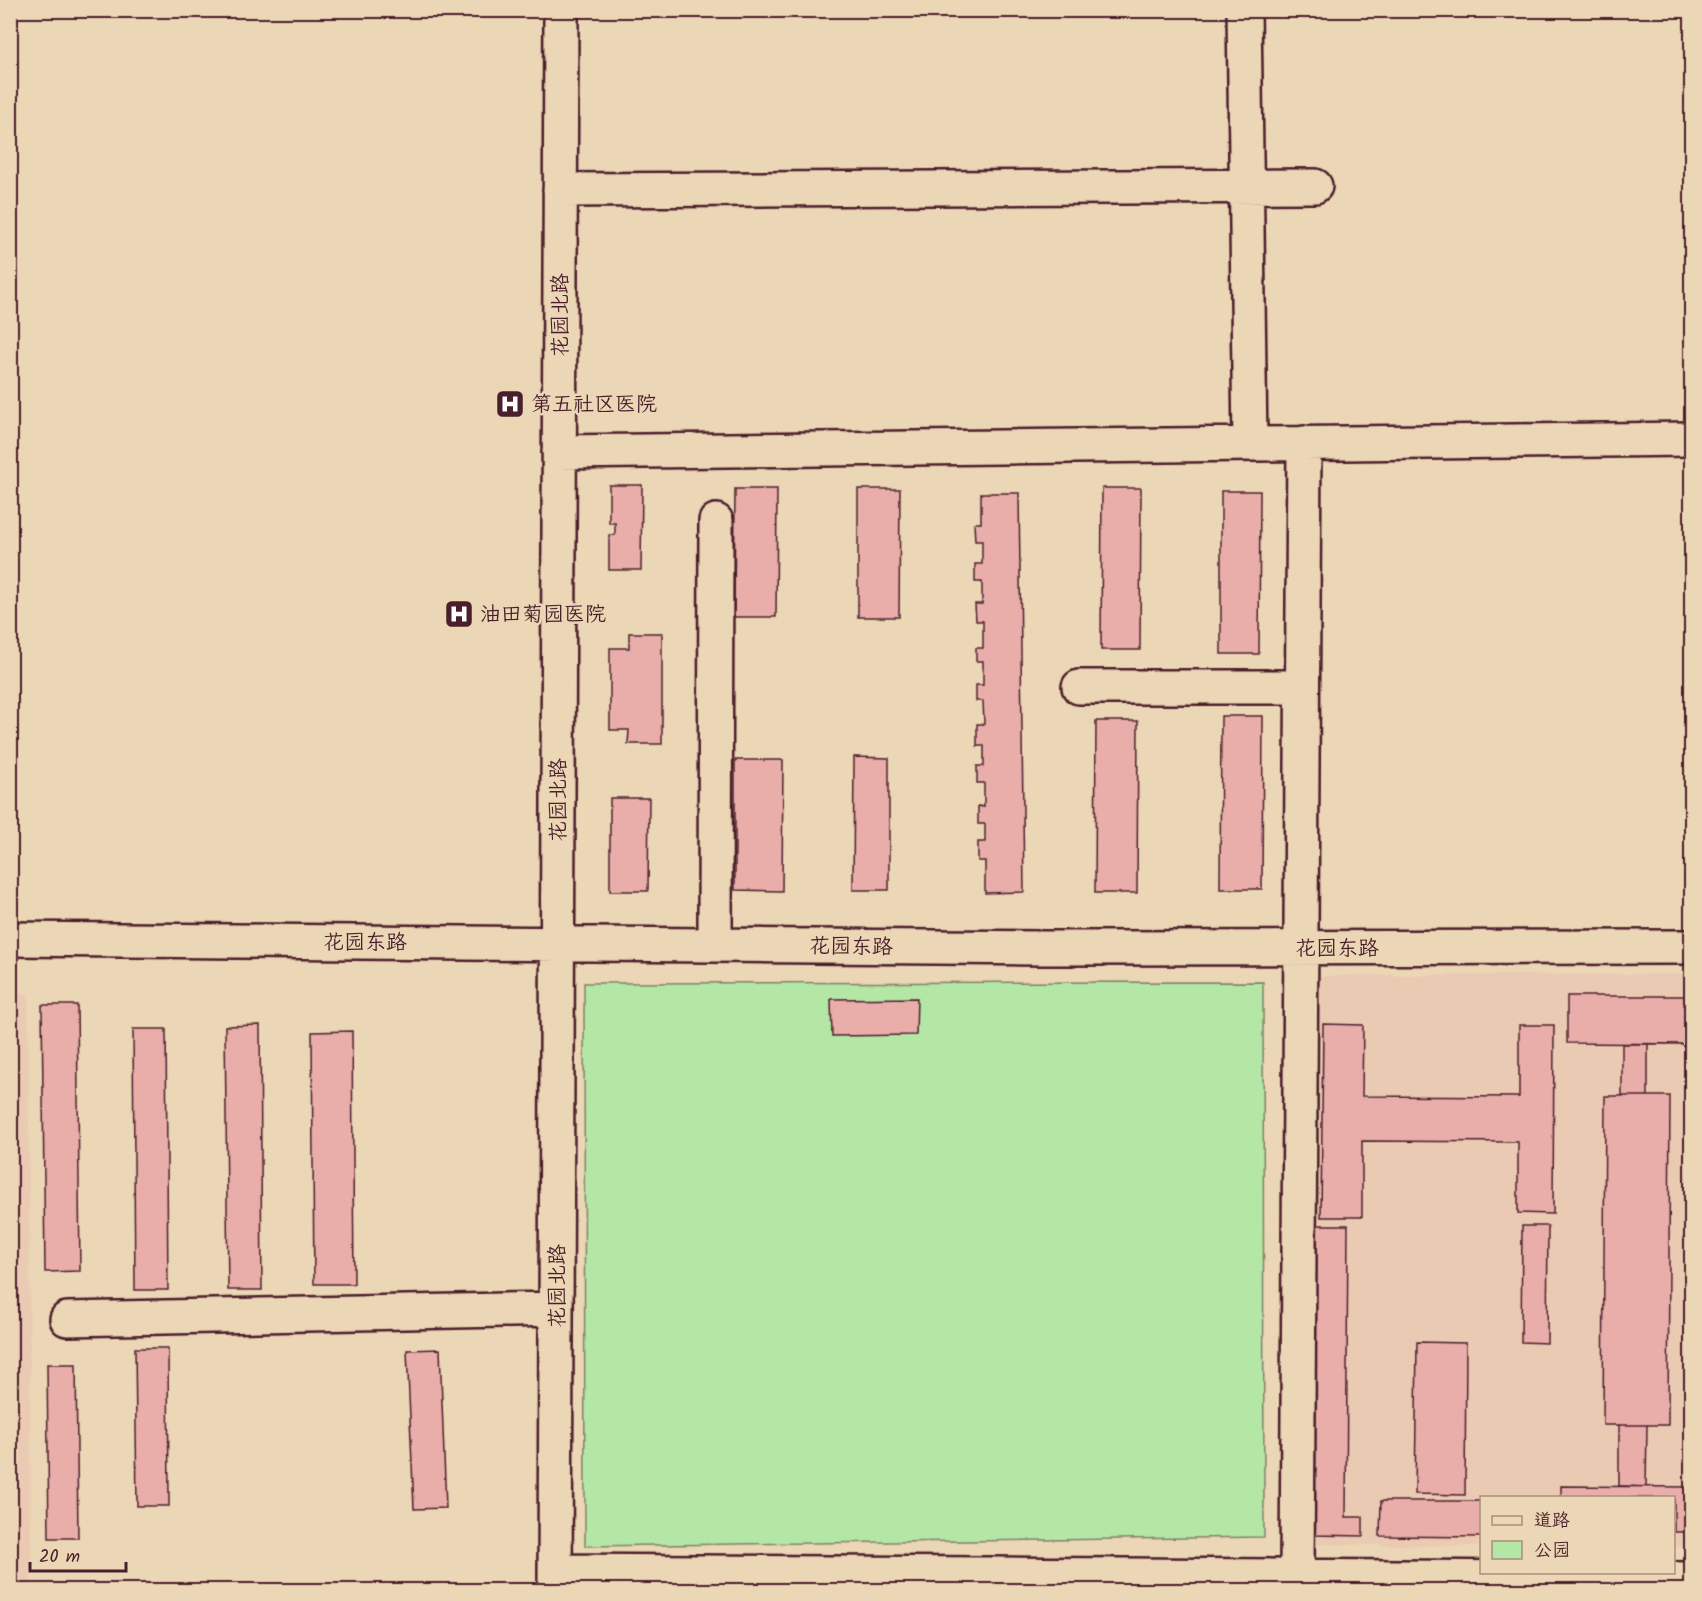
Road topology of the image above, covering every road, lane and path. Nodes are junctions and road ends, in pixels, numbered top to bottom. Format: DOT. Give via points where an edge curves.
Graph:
graph roads {
  1 [pos="561,10"];
  2 [pos="1244,10"];
  3 [pos="1246,186"];
  4 [pos="1315,186"];
  5 [pos="560,190"];
  6 [pos="1692,439"];
  7 [pos="1304,443"];
  8 [pos="1250,444"];
  9 [pos="559,452"];
  10 [pos="716,521"];
  11 [pos="1079,687"];
  12 [pos="1302,687"];
  13 [pos="10,939"];
  14 [pos="558,944"];
  15 [pos="715,945"];
  16 [pos="1692,947"];
  17 [pos="1301,948"];
  18 [pos="556,1309"];
  19 [pos="67,1319"];
  20 [pos="1297,1575"];
  21 [pos="1692,1579"];
  22 [pos="555,1581"];
  23 [pos="1345,1584"];
  1 -- 5 [label="street, 花园北路"];
  2 -- 3 [label="street"];
  3 -- 4 [label="street"];
  3 -- 5 [label="street"];
  3 -- 8 [label="street"];
  5 -- 9 [label="street, 花园北路"];
  6 -- 7 [label="street"];
  7 -- 8 [label="street"];
  7 -- 12 [label="street"];
  8 -- 9 [label="street"];
  9 -- 14 [label="street, 花园北路"];
  10 -- 15 [label="street"];
  11 -- 12 [label="street"];
  12 -- 17 [label="street"];
  13 -- 14 [label="street, 花园东路"];
  14 -- 15 [label="street, 花园东路"];
  14 -- 18 [label="street, 花园北路"];
  15 -- 17 [label="street, 花园东路"];
  16 -- 17 [label="street, 花园东路"];
  17 -- 20 [label="street"];
  18 -- 19 [label="street"];
  18 -- 22 [label="street, 花园北路"];
  20 -- 22 [label="street"];
  20 -- 23 [label="street"];
  21 -- 23 [label="street"];
}
